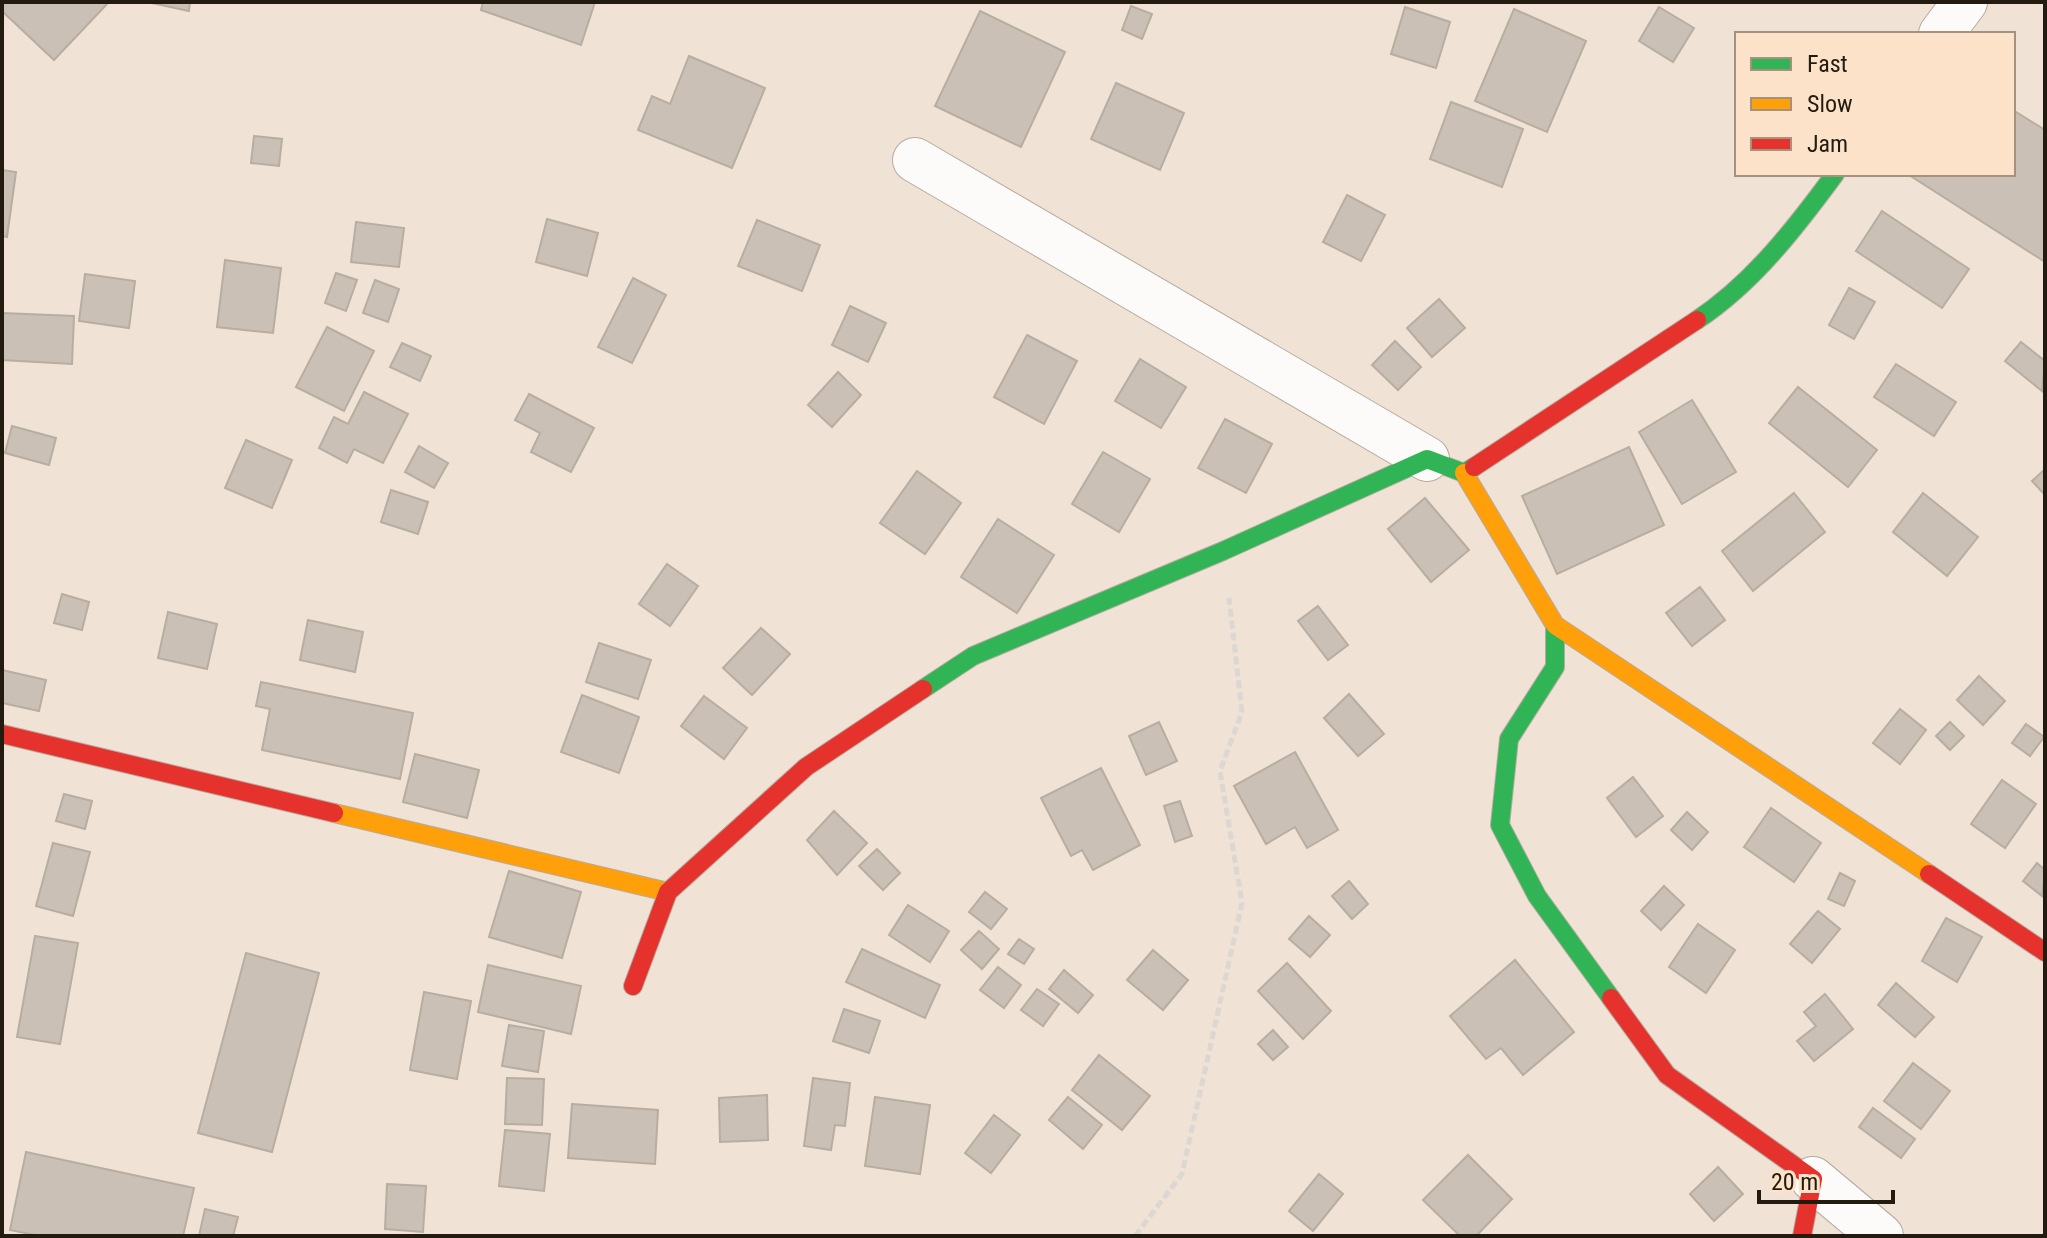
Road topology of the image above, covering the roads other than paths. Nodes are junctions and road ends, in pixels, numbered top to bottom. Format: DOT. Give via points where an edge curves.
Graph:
graph roads {
  1 [pos="1965,2"];
  2 [pos="1942,32"];
  3 [pos="915,160"];
  4 [pos="1834,176"];
  5 [pos="1445,466"];
  6 [pos="1555,625"];
  7 [pos="2,734"];
  8 [pos="668,892"];
  9 [pos="2045,952"];
  10 [pos="633,986"];
  11 [pos="1813,1179"];
  12 [pos="1802,1236"];
  13 [pos="1881,1236"];
  1 -- 2 [label="street"];
  3 -- 5 [label="street"];
  4 -- 5 [label="street" via="1788,237 1712,310"];
  5 -- 6 [label="street"];
  5 -- 8 [label="street" via="1223,551 973,656 806,767"];
  6 -- 9 [label="street"];
  6 -- 11 [label="street" via="1555,667 1509,739 1500,825 1537,896 1667,1075"];
  7 -- 8 [label="street"];
  8 -- 10 [label="street"];
  11 -- 12 [label="street"];
  11 -- 13 [label="street"];
}
